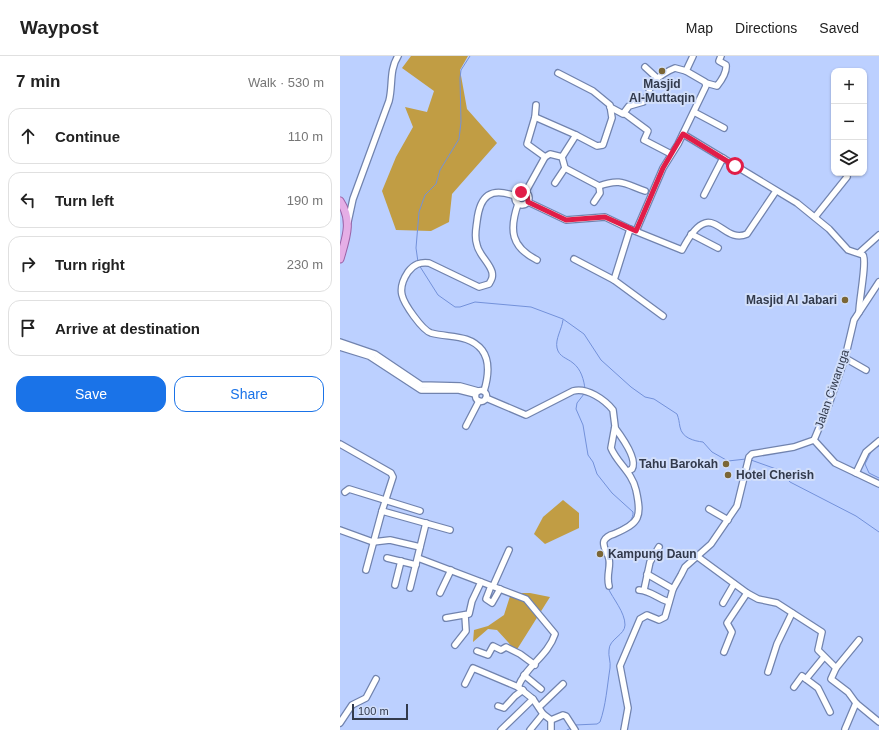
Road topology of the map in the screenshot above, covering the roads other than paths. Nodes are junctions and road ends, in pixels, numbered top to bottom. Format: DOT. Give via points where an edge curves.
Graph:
graph roads {
  1 [pos="398,56"];
  2 [pos="693,56"];
  3 [pos="720,56"];
  4 [pos="645,67"];
  5 [pos="686,71"];
  6 [pos="558,73"];
  7 [pos="657,78"];
  8 [pos="706,83"];
  9 [pos="536,105"];
  10 [pos="610,107"];
  11 [pos="694,112"];
  12 [pos="624,113"];
  13 [pos="535,116"];
  14 [pos="724,128"];
  15 [pos="683,134"];
  16 [pos="576,135"];
  17 [pos="671,154"];
  18 [pos="545,157"];
  19 [pos="562,157"];
  20 [pos="723,158"];
  21 [pos="565,168"];
  22 [pos="848,177"];
  23 [pos="555,183"];
  24 [pos="599,186"];
  25 [pos="645,191"];
  26 [pos="776,191"];
  27 [pos="525,193"];
  28 [pos="704,195"];
  29 [pos="515,196"];
  30 [pos="340,201"];
  31 [pos="528,202"];
  32 [pos="594,202"];
  33 [pos="518,204"];
  34 [pos="815,217"];
  35 [pos="348,222"];
  36 [pos="630,229"];
  37 [pos="636,231"];
  38 [pos="691,234"];
  39 [pos="879,235"];
  40 [pos="718,248"];
  41 [pos="859,253"];
  42 [pos="340,259"];
  43 [pos="574,259"];
  44 [pos="537,260"];
  45 [pos="614,280"];
  46 [pos="879,282"];
  47 [pos="858,312"];
  48 [pos="663,316"];
  49 [pos="340,342"];
  50 [pos="340,347"];
  51 [pos="845,358"];
  52 [pos="866,370"];
  53 [pos="403,376"];
  54 [pos="479,392"];
  55 [pos="486,398"];
  56 [pos="479,401"];
  57 [pos="466,426"];
  58 [pos="615,428"];
  59 [pos="814,440"];
  60 [pos="879,441"];
  61 [pos="340,444"];
  62 [pos="628,471"];
  63 [pos="856,473"];
  64 [pos="879,484"];
  65 [pos="344,492"];
  66 [pos="385,501"];
  67 [pos="709,509"];
  68 [pos="382,511"];
  69 [pos="420,511"];
  70 [pos="728,520"];
  71 [pos="426,523"];
  72 [pos="340,530"];
  73 [pos="450,530"];
  74 [pos="373,542"];
  75 [pos="420,547"];
  76 [pos="659,547"];
  77 [pos="508,550"];
  78 [pos="698,557"];
  79 [pos="387,558"];
  80 [pos="418,558"];
  81 [pos="401,561"];
  82 [pos="416,565"];
  83 [pos="366,570"];
  84 [pos="451,570"];
  85 [pos="647,574"];
  86 [pos="481,582"];
  87 [pos="734,584"];
  88 [pos="395,585"];
  89 [pos="492,586"];
  90 [pos="608,586"];
  91 [pos="410,588"];
  92 [pos="673,589"];
  93 [pos="500,590"];
  94 [pos="440,593"];
  95 [pos="747,593"];
  96 [pos="669,602"];
  97 [pos="723,603"];
  98 [pos="792,612"];
  99 [pos="465,616"];
  100 [pos="446,618"];
  101 [pos="859,640"];
  102 [pos="455,645"];
  103 [pos="477,651"];
  104 [pos="724,652"];
  105 [pos="824,657"];
  106 [pos="535,665"];
  107 [pos="836,668"];
  108 [pos="768,672"];
  109 [pos="524,675"];
  110 [pos="376,679"];
  111 [pos="806,679"];
  112 [pos="465,684"];
  113 [pos="563,684"];
  114 [pos="794,687"];
  115 [pos="520,689"];
  116 [pos="541,689"];
  117 [pos="533,699"];
  118 [pos="856,703"];
  119 [pos="498,706"];
  120 [pos="539,707"];
  121 [pos="830,712"];
  122 [pos="543,714"];
  123 [pos="551,720"];
  124 [pos="879,722"];
  125 [pos="340,723"];
  126 [pos="845,729"];
  127 [pos="501,730"];
  128 [pos="530,730"];
  129 [pos="551,730"];
  130 [pos="575,730"];
  131 [pos="624,730"];
  1 -- 35 [label="street" via="392,68 389,101 355,193"];
  2 -- 5 [label="street"];
  3 -- 8 [label="street" via="719,60 727,68 722,79 717,86"];
  4 -- 7 [label="street"];
  5 -- 7 [label="street" via="675,68"];
  5 -- 8 [label="street"];
  6 -- 10 [label="street" via="606,100"];
  7 -- 12 [label="street" via="650,84 643,102 629,106"];
  8 -- 11 [label="street"];
  9 -- 13 [label="street"];
  10 -- 12 [label="street" via="621,114"];
  10 -- 16 [label="street" via="612,118 603,145 598,146"];
  11 -- 14 [label="street"];
  11 -- 15 [label="street"];
  12 -- 17 [label="street" via="648,131 644,140"];
  13 -- 16 [label="street"];
  13 -- 18 [label="street" via="526,144"];
  15 -- 17 [label="street"];
  15 -- 20 [label="street"];
  16 -- 19 [label="street"];
  17 -- 37 [label="street"];
  18 -- 19 [label="street" via="550,154"];
  18 -- 27 [label="street"];
  19 -- 21 [label="street"];
  20 -- 26 [label="street"];
  20 -- 28 [label="street"];
  21 -- 23 [label="street"];
  21 -- 24 [label="street"];
  22 -- 34 [label="street"];
  24 -- 25 [label="street" via="619,182"];
  24 -- 32 [label="street" via="600,193"];
  26 -- 34 [label="street"];
  26 -- 38 [label="street" via="748,234 737,236 709,223 697,227"];
  27 -- 29 [label="street" via="521,192"];
  27 -- 31 [label="street"];
  29 -- 33 [label="street"];
  29 -- 54 [label="street" via="504,192 488,194 478,212 476,244 492,271 489,284 479,287 423,262 410,270 403,279 401,294 416,319 429,332 469,339 483,351 488,366"];
  30 -- 35 [label="main road" via="345,208"];
  31 -- 33 [label="street" via="524,205"];
  31 -- 36 [label="street" via="566,220 605,217"];
  33 -- 44 [label="street" via="513,218 513,235 523,251"];
  34 -- 41 [label="street" via="848,250"];
  35 -- 42 [label="main road"];
  36 -- 37 [label="street"];
  36 -- 45 [label="street"];
  37 -- 38 [label="street" via="682,250"];
  38 -- 40 [label="street"];
  39 -- 41 [label="street"];
  41 -- 47 [label="street" via="866,264"];
  43 -- 45 [label="street"];
  45 -- 48 [label="street"];
  46 -- 47 [label="street, Jalan Ciwaruga"];
  47 -- 51 [label="street, Jalan Ciwaruga"];
  49 -- 53 [label="street" via="371,352"];
  50 -- 53 [label="street" via="369,356"];
  51 -- 52 [label="street"];
  51 -- 59 [label="street, Jalan Ciwaruga"];
  53 -- 54 [label="street" via="423,390"];
  54 -- 55 [label="street"];
  54 -- 56 [label="street" via="476,398"];
  55 -- 56 [label="street"];
  55 -- 58 [label="street" via="526,415 573,391 584,390 611,408"];
  56 -- 57 [label="street"];
  58 -- 62 [label="street" via="611,448"];
  58 -- 62 [label="street" via="625,441 634,464"];
  59 -- 63 [label="street" via="836,463"];
  59 -- 70 [label="street, Jalan Ciwaruga" via="794,447 755,452 749,460 736,506"];
  60 -- 63 [label="street" via="866,452"];
  61 -- 66 [label="street" via="392,474 393,479"];
  62 -- 90 [label="street" via="636,490 639,513 637,520 630,527 604,541 609,559 606,576"];
  63 -- 64 [label="street"];
  65 -- 66 [label="street" via="349,489"];
  66 -- 68 [label="street"];
  66 -- 69 [label="street"];
  67 -- 70 [label="street"];
  68 -- 71 [label="street"];
  68 -- 74 [label="street"];
  70 -- 78 [label="street, Jalan Ciwaruga"];
  71 -- 73 [label="street"];
  71 -- 75 [label="street"];
  72 -- 74 [label="street"];
  74 -- 75 [label="street" via="390,540"];
  74 -- 83 [label="street"];
  75 -- 80 [label="street"];
  76 -- 85 [label="street" via="650,562"];
  77 -- 89 [label="street"];
  78 -- 87 [label="street"];
  78 -- 92 [label="street, Jalan Ciwaruga" via="685,567"];
  79 -- 81 [label="street"];
  80 -- 82 [label="street"];
  80 -- 84 [label="street"];
  81 -- 82 [label="street"];
  81 -- 88 [label="street"];
  82 -- 91 [label="street"];
  84 -- 86 [label="street"];
  84 -- 94 [label="street"];
  85 -- 92 [label="street"];
  85 -- 96 [label="street" via="641,590"];
  86 -- 89 [label="street"];
  86 -- 99 [label="street" via="472,601 470,614"];
  87 -- 95 [label="street"];
  87 -- 97 [label="street"];
  89 -- 93 [label="street"];
  89 -- 93 [label="street" via="486,599 492,603"];
  92 -- 96 [label="street, Jalan Ciwaruga"];
  93 -- 106 [label="street" via="526,599 555,634"];
  95 -- 98 [label="street" via="758,599 777,603"];
  95 -- 104 [label="street" via="727,623 732,632"];
  96 -- 131 [label="street, Jalan Ciwaruga" via="663,620 647,615 640,619 623,658 620,672 628,708"];
  98 -- 105 [label="street" via="822,632 818,650"];
  98 -- 108 [label="street" via="777,644"];
  99 -- 100 [label="street"];
  99 -- 102 [label="street" via="466,631"];
  101 -- 107 [label="street"];
  103 -- 106 [label="street" via="488,655 494,646 501,650 507,648"];
  105 -- 107 [label="street"];
  105 -- 111 [label="street"];
  106 -- 109 [label="street"];
  107 -- 118 [label="street" via="831,679 848,692"];
  109 -- 115 [label="street"];
  109 -- 116 [label="street"];
  110 -- 125 [label="street" via="366,698 352,705"];
  111 -- 114 [label="street" via="802,676"];
  111 -- 121 [label="street" via="818,688"];
  112 -- 115 [label="street" via="473,668"];
  113 -- 120 [label="street"];
  115 -- 117 [label="street"];
  115 -- 119 [label="street" via="505,707"];
  117 -- 120 [label="street"];
  117 -- 127 [label="street"];
  118 -- 124 [label="street"];
  118 -- 126 [label="street"];
  120 -- 122 [label="street"];
  122 -- 123 [label="street"];
  122 -- 128 [label="street"];
  123 -- 129 [label="street"];
  123 -- 130 [label="street" via="566,716"];
}
